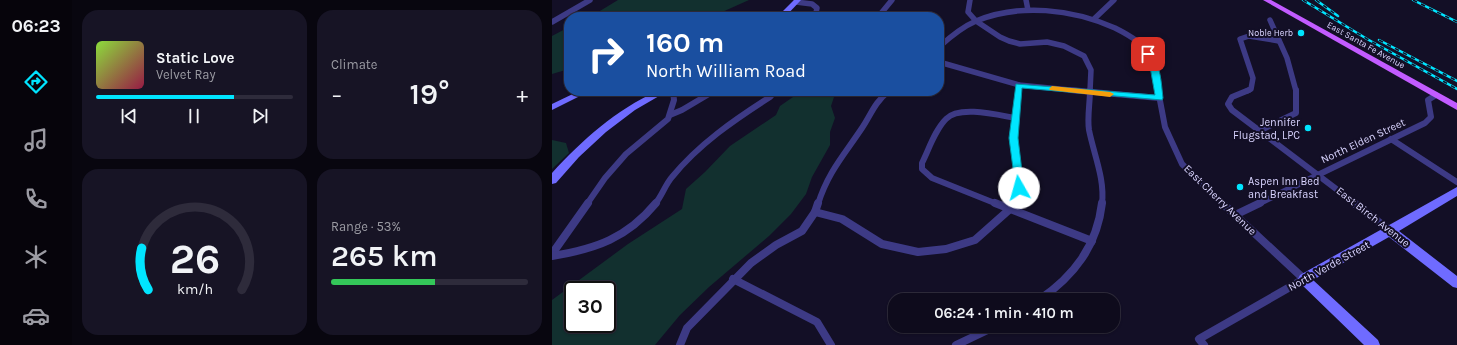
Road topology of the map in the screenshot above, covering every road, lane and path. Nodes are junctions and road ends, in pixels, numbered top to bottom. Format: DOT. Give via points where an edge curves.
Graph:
graph roads {
  1 [pos="590,0"];
  2 [pos="892,0"];
  3 [pos="970,0"];
  4 [pos="1026,0"];
  5 [pos="1113,0"];
  6 [pos="1266,0"];
  7 [pos="797,1"];
  8 [pos="1028,10"];
  9 [pos="571,12"];
  10 [pos="786,12"];
  11 [pos="817,12"];
  12 [pos="882,12"];
  13 [pos="564,16"];
  14 [pos="1094,19"];
  15 [pos="1270,20"];
  16 [pos="976,21"];
  17 [pos="552,22"];
  18 [pos="1280,41"];
  19 [pos="944,43"];
  20 [pos="944,63"];
  21 [pos="1019,85"];
  22 [pos="1089,93"];
  23 [pos="1436,95"];
  24 [pos="575,96"];
  25 [pos="645,96"];
  26 [pos="652,96"];
  27 [pos="674,96"];
  28 [pos="706,96"];
  29 [pos="771,96"];
  30 [pos="883,96"];
  31 [pos="1159,98"];
  32 [pos="639,103"];
  33 [pos="552,107"];
  34 [pos="1457,107"];
  35 [pos="670,115"];
  36 [pos="1015,118"];
  37 [pos="1259,131"];
  38 [pos="1391,139"];
  39 [pos="1318,174"];
  40 [pos="552,180"];
  41 [pos="1457,182"];
  42 [pos="1457,191"];
  43 [pos="1010,209"];
  44 [pos="815,212"];
  45 [pos="1235,215"];
  46 [pos="1390,231"];
  47 [pos="1092,241"];
  48 [pos="552,256"];
  49 [pos="733,279"];
  50 [pos="1304,279"];
  51 [pos="1457,283"];
  52 [pos="1049,293"];
  53 [pos="981,333"];
  54 [pos="1202,342"];
  55 [pos="680,345"];
  56 [pos="831,345"];
  57 [pos="956,345"];
  58 [pos="1374,345"];
  1 -- 9 [label="street"];
  2 -- 12 [label="street"];
  3 -- 16 [label="street" via="968,12"];
  4 -- 8 [label="street"];
  5 -- 14 [label="street"];
  6 -- 23 [label="main road, East Santa Fe Avenue"];
  7 -- 10 [label="street"];
  7 -- 11 [label="street" via="812,4 817,8"];
  8 -- 14 [label="street, East Cherry Avenue" via="1047,10"];
  8 -- 16 [label="street, East Cherry Avenue"];
  13 -- 17 [label="street"];
  14 -- 31 [label="street, East Cherry Avenue" via="1131,36 1144,48 1153,60"];
  15 -- 18 [label="street"];
  16 -- 19 [label="street, East Cherry Avenue"];
  16 -- 22 [label="street" via="1009,41 1020,44 1047,42 1064,46 1084,56 1091,70"];
  18 -- 37 [label="street" via="1296,87 1296,113"];
  18 -- 37 [label="street, East Birch Avenue" via="1249,36 1240,39 1253,78 1251,89 1232,97 1228,104"];
  20 -- 21 [label="street"];
  21 -- 22 [label="street"];
  21 -- 36 [label="street"];
  22 -- 31 [label="street"];
  22 -- 47 [label="street" via="1088,128 1101,176 1103,196 1100,220"];
  23 -- 34 [label="main road, East Santa Fe Avenue"];
  23 -- 38 [label="street, North Elden Street" via="1428,100 1430,119"];
  24 -- 33 [label="street"];
  25 -- 32 [label="street"];
  26 -- 32 [label="street"];
  27 -- 35 [label="street"];
  28 -- 35 [label="street"];
  29 -- 48 [label="street" via="724,128 693,154 637,225 612,241 579,252"];
  30 -- 44 [label="street" via="838,160 823,187"];
  31 -- 45 [label="street, East Cherry Avenue" via="1165,127 1182,164"];
  32 -- 40 [label="street" via="564,166"];
  35 -- 48 [label="street" via="664,123 626,154 605,178"];
  36 -- 43 [label="street" via="1014,138 1019,188"];
  36 -- 43 [label="street" via="967,112 954,114 946,119 922,163 922,169 932,178"];
  37 -- 39 [label="street, East Birch Avenue"];
  38 -- 39 [label="street, North Elden Street"];
  38 -- 41 [label="street"];
  39 -- 45 [label="street, North Elden Street"];
  39 -- 46 [label="street, East Birch Avenue"];
  42 -- 46 [label="street, North Verde Street"];
  43 -- 44 [label="street" via="975,240 946,249 918,252 882,244 842,219"];
  43 -- 47 [label="street"];
  44 -- 49 [label="street" via="802,231 750,262"];
  45 -- 50 [label="street, East Cherry Avenue"];
  46 -- 50 [label="street, North Verde Street"];
  46 -- 51 [label="street, East Birch Avenue"];
  47 -- 52 [label="street" via="1076,267"];
  49 -- 55 [label="street" via="687,328"];
  49 -- 56 [label="street" via="817,322"];
  50 -- 54 [label="street, North Verde Street"];
  50 -- 58 [label="street, East Cherry Avenue"];
  53 -- 57 [label="street"];
}
